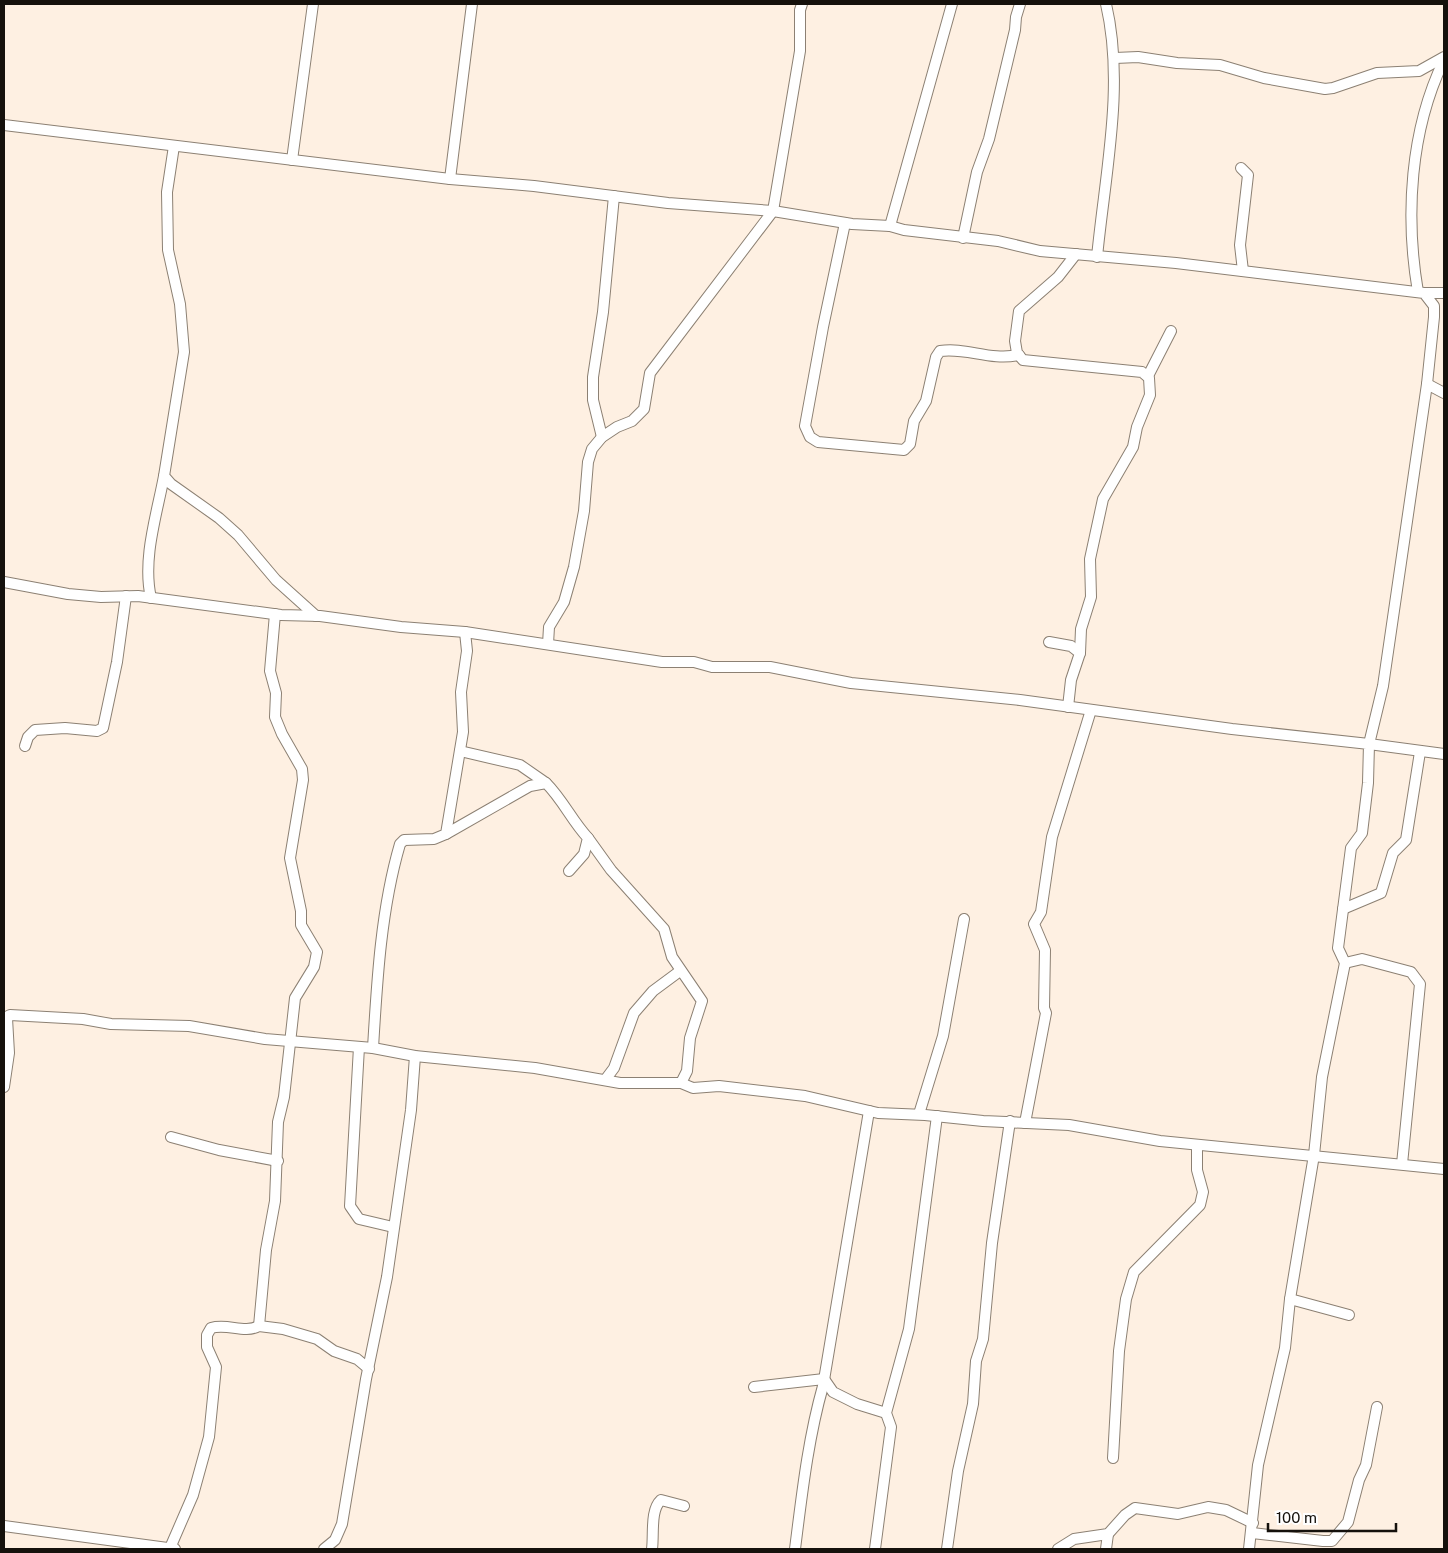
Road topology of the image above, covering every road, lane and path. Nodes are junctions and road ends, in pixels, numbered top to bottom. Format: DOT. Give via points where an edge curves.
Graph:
graph roads {
  1 [pos="313,4"];
  2 [pos="472,4"];
  3 [pos="802,4"];
  4 [pos="952,4"];
  5 [pos="1020,4"];
  6 [pos="1106,4"];
  7 [pos="1115,58"];
  8 [pos="1444,59"];
  9 [pos="4,125"];
  10 [pos="174,146"];
  11 [pos="292,160"];
  12 [pos="1241,168"];
  13 [pos="450,179"];
  14 [pos="614,196"];
  15 [pos="774,211"];
  16 [pos="845,223"];
  17 [pos="890,226"];
  18 [pos="963,238"];
  19 [pos="1076,254"];
  20 [pos="1097,257"];
  21 [pos="1243,271"];
  22 [pos="1421,292"];
  23 [pos="1444,293"];
  24 [pos="1170,331"];
  25 [pos="1019,355"];
  26 [pos="1148,376"];
  27 [pos="1427,384"];
  28 [pos="1444,393"];
  29 [pos="602,438"];
  30 [pos="164,476"];
  31 [pos="4,582"];
  32 [pos="126,596"];
  33 [pos="151,598"];
  34 [pos="275,614"];
  35 [pos="316,616"];
  36 [pos="465,632"];
  37 [pos="1048,642"];
  38 [pos="548,644"];
  39 [pos="1080,653"];
  40 [pos="1068,707"];
  41 [pos="1091,710"];
  42 [pos="1369,744"];
  43 [pos="25,746"];
  44 [pos="460,750"];
  45 [pos="1420,752"];
  46 [pos="1444,754"];
  47 [pos="546,783"];
  48 [pos="446,834"];
  49 [pos="588,838"];
  50 [pos="569,871"];
  51 [pos="1343,909"];
  52 [pos="964,919"];
  53 [pos="1345,963"];
  54 [pos="680,970"];
  55 [pos="5,1018"];
  56 [pos="290,1041"];
  57 [pos="359,1047"];
  58 [pos="373,1048"];
  59 [pos="415,1056"];
  60 [pos="605,1080"];
  61 [pos="681,1083"];
  62 [pos="4,1087"];
  63 [pos="869,1111"];
  64 [pos="919,1114"];
  65 [pos="936,1116"];
  66 [pos="1010,1122"];
  67 [pos="1025,1123"];
  68 [pos="172,1137"];
  69 [pos="1197,1145"];
  70 [pos="1314,1155"];
  71 [pos="278,1161"];
  72 [pos="1402,1164"];
  73 [pos="1444,1169"];
  74 [pos="393,1227"];
  75 [pos="1290,1299"];
  76 [pos="1349,1315"];
  77 [pos="259,1326"];
  78 [pos="369,1369"];
  79 [pos="824,1379"];
  80 [pos="754,1387"];
  81 [pos="1377,1407"];
  82 [pos="886,1413"];
  83 [pos="1113,1458"];
  84 [pos="684,1506"];
  85 [pos="4,1526"];
  86 [pos="1253,1528"];
  87 [pos="1108,1534"];
  88 [pos="172,1549"];
  89 [pos="324,1549"];
  90 [pos="652,1549"];
  91 [pos="795,1549"];
  92 [pos="875,1549"];
  93 [pos="947,1549"];
  94 [pos="1058,1549"];
  95 [pos="1106,1549"];
  96 [pos="1249,1549"];
  1 -- 11 [label="street"];
  2 -- 13 [label="street"];
  3 -- 15 [label="street" via="800,51"];
  4 -- 17 [label="street"];
  5 -- 18 [label="street"];
  6 -- 7 [label="street"];
  7 -- 8 [label="street" via="1138,57 1220,65 1264,78 1325,89 1377,73 1419,70"];
  7 -- 20 [label="street"];
  8 -- 22 [label="street" via="1423,118 1411,208 1412,250"];
  9 -- 10 [label="street"];
  10 -- 11 [label="street"];
  10 -- 30 [label="street" via="167,192 168,250 180,304 184,352"];
  11 -- 13 [label="street"];
  12 -- 21 [label="street" via="1248,175 1240,245"];
  13 -- 14 [label="street"];
  14 -- 15 [label="street"];
  14 -- 29 [label="street" via="593,378 593,400"];
  15 -- 16 [label="street"];
  15 -- 29 [label="street" via="650,373 644,409 632,421"];
  16 -- 17 [label="street"];
  16 -- 25 [label="street" via="805,426 810,437 818,442 904,450 910,444 914,421 926,401 940,351 949,349 1002,358"];
  17 -- 18 [label="street"];
  18 -- 19 [label="street"];
  19 -- 20 [label="street"];
  19 -- 25 [label="street" via="1058,277 1020,311 1015,341"];
  20 -- 21 [label="street"];
  21 -- 22 [label="street"];
  22 -- 23 [label="street"];
  22 -- 27 [label="street" via="1434,306"];
  24 -- 26 [label="street"];
  25 -- 26 [label="street" via="1024,360 1142,372"];
  26 -- 39 [label="street" via="1150,395 1133,447 1103,499 1090,559 1091,596 1081,629"];
  27 -- 28 [label="street"];
  27 -- 42 [label="street" via="1383,686"];
  29 -- 38 [label="street" via="589,456 574,567 564,602 549,627"];
  30 -- 33 [label="street" via="150,556"];
  30 -- 35 [label="street" via="238,535 283,588"];
  31 -- 32 [label="street" via="68,594"];
  32 -- 33 [label="street"];
  32 -- 43 [label="street" via="103,728 97,731 35,730"];
  33 -- 34 [label="street"];
  34 -- 35 [label="street"];
  34 -- 56 [label="street" via="270,671 276,693 276,717 302,769 290,858 301,925 317,952 314,967 295,998"];
  35 -- 36 [label="street"];
  36 -- 38 [label="street"];
  36 -- 44 [label="street" via="467,651 461,692 463,732"];
  37 -- 39 [label="street" via="1071,646"];
  38 -- 40 [label="street" via="662,662 694,662 712,667 770,667 851,683"];
  39 -- 40 [label="street" via="1071,680"];
  40 -- 41 [label="street"];
  41 -- 42 [label="street"];
  41 -- 67 [label="street" via="1052,838 1041,912 1034,924 1045,950 1046,1013"];
  42 -- 45 [label="street"];
  42 -- 51 [label="street" via="1362,833 1351,848"];
  44 -- 47 [label="street" via="520,765"];
  44 -- 48 [label="street"];
  45 -- 46 [label="street"];
  45 -- 51 [label="street" via="1406,840 1393,854 1381,893"];
  47 -- 48 [label="street" via="530,786"];
  47 -- 49 [label="street" via="558,794"];
  48 -- 58 [label="street" via="434,840 404,840 400,844 389,892"];
  49 -- 50 [label="street" via="584,854"];
  49 -- 54 [label="street" via="611,870 664,930 669,952"];
  51 -- 53 [label="street" via="1338,948"];
  52 -- 64 [label="street" via="944,1036"];
  53 -- 70 [label="street" via="1322,1077"];
  53 -- 72 [label="street" via="1362,959 1411,972 1420,984"];
  54 -- 60 [label="street" via="652,991 634,1013 614,1068"];
  54 -- 61 [label="street" via="703,1003 690,1038 687,1071"];
  55 -- 56 [label="street" via="10,1015 110,1024 188,1026"];
  55 -- 62 [label="street" via="9,1053"];
  56 -- 57 [label="street"];
  56 -- 71 [label="street" via="278,1122"];
  57 -- 58 [label="street"];
  57 -- 74 [label="street" via="350,1206 358,1219"];
  58 -- 59 [label="street"];
  59 -- 60 [label="street" via="535,1068"];
  59 -- 74 [label="street" via="411,1110"];
  60 -- 61 [label="street"];
  61 -- 63 [label="street" via="693,1088 726,1087 805,1096"];
  63 -- 64 [label="street"];
  63 -- 79 [label="street"];
  64 -- 65 [label="street"];
  65 -- 66 [label="street"];
  65 -- 82 [label="street" via="909,1329"];
  66 -- 67 [label="street"];
  66 -- 93 [label="street" via="992,1243 983,1339 976,1361 973,1404 958,1471"];
  67 -- 69 [label="street" via="1068,1125"];
  68 -- 71 [label="street"];
  69 -- 70 [label="street"];
  69 -- 83 [label="street" via="1197,1170 1203,1192 1200,1204 1134,1272 1129,1288 1119,1351"];
  70 -- 72 [label="street"];
  70 -- 75 [label="street"];
  71 -- 77 [label="street"];
  72 -- 73 [label="street"];
  74 -- 78 [label="street"];
  75 -- 76 [label="street"];
  75 -- 86 [label="street" via="1281,1374 1258,1465"];
  77 -- 78 [label="street" via="317,1339 334,1352 357,1359"];
  77 -- 88 [label="street" via="245,1330 218,1326 211,1328 207,1335 207,1346 216,1367 208,1438 193,1495"];
  78 -- 89 [label="street" via="342,1524 335,1540"];
  79 -- 80 [label="street"];
  79 -- 82 [label="street" via="833,1392"];
  79 -- 91 [label="street" via="807,1460"];
  81 -- 86 [label="street" via="1366,1465 1348,1522 1338,1536 1332,1541 1323,1541"];
  82 -- 92 [label="street" via="891,1427"];
  84 -- 90 [label="street" via="661,1500 656,1505"];
  85 -- 88 [label="street"];
  86 -- 87 [label="street" via="1226,1510 1208,1507 1178,1514 1135,1508"];
  86 -- 96 [label="street"];
  87 -- 94 [label="street" via="1074,1539"];
  87 -- 95 [label="street"];
}
